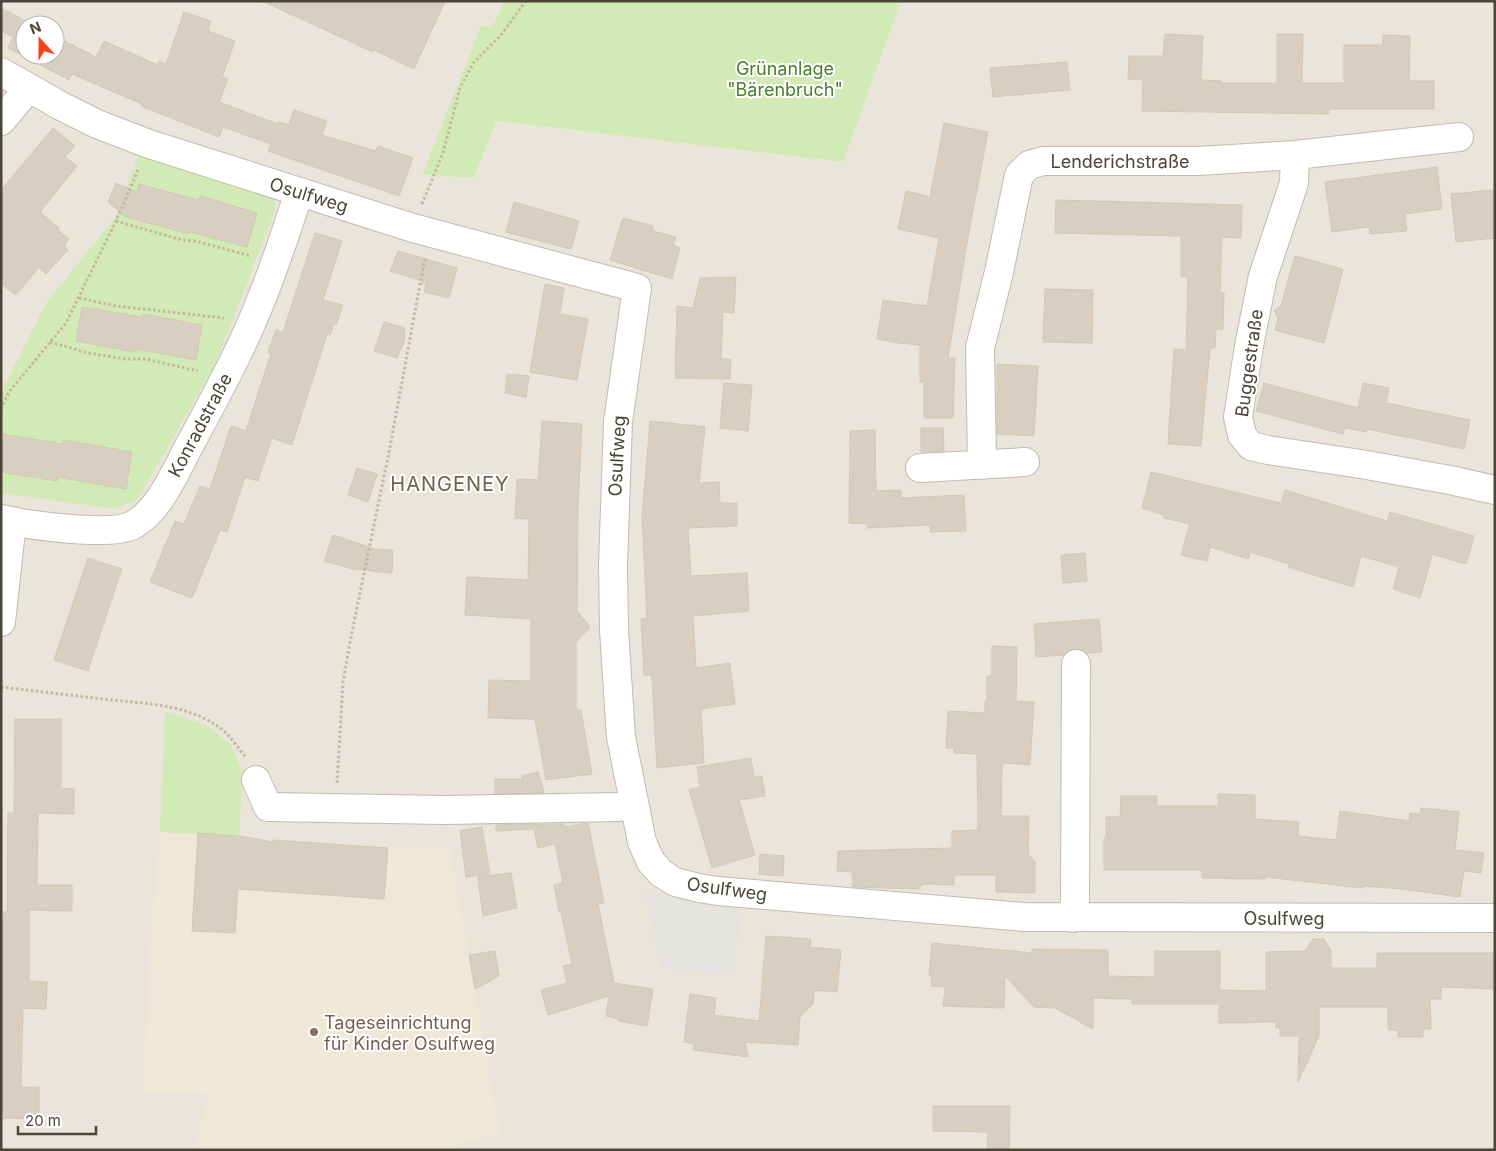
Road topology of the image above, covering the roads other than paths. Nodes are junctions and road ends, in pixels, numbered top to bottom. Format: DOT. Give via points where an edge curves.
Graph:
graph roads {
  1 [pos="1,72"];
  2 [pos="28,88"];
  3 [pos="1,120"];
  4 [pos="1458,135"];
  5 [pos="1296,155"];
  6 [pos="299,192"];
  7 [pos="1025,462"];
  8 [pos="982,465"];
  9 [pos="920,468"];
  10 [pos="1495,490"];
  11 [pos="6,521"];
  12 [pos="1,622"];
  13 [pos="1076,664"];
  14 [pos="256,780"];
  15 [pos="634,804"];
  16 [pos="1073,918"];
  17 [pos="1495,918"];
  1 -- 2 [label="street, Osulfweg"];
  2 -- 3 [label="street"];
  2 -- 6 [label="street, Osulfweg" via="97,124 149,144"];
  4 -- 5 [label="street, Lenderichstraße"];
  5 -- 8 [label="street, Lenderichstraße" via="1198,161 1043,161 1029,165 1019,175 980,348"];
  5 -- 10 [label="street, Buggestraße" via="1294,183 1263,276 1249,346 1238,417 1242,435 1252,446 1268,450"];
  6 -- 11 [label="street, Konradstraße" via="276,263 251,324 226,378 155,504 138,521 123,528 101,531"];
  6 -- 15 [label="street, Osulfweg" via="421,230 636,288 618,422 613,564 621,728"];
  7 -- 8 [label="street"];
  8 -- 9 [label="street"];
  11 -- 12 [label="street"];
  13 -- 16 [label="street"];
  14 -- 15 [label="street" via="268,807 445,810"];
  15 -- 16 [label="street, Osulfweg" via="642,842 651,862 675,882 718,891 973,913"];
  16 -- 17 [label="street, Osulfweg"];
}
